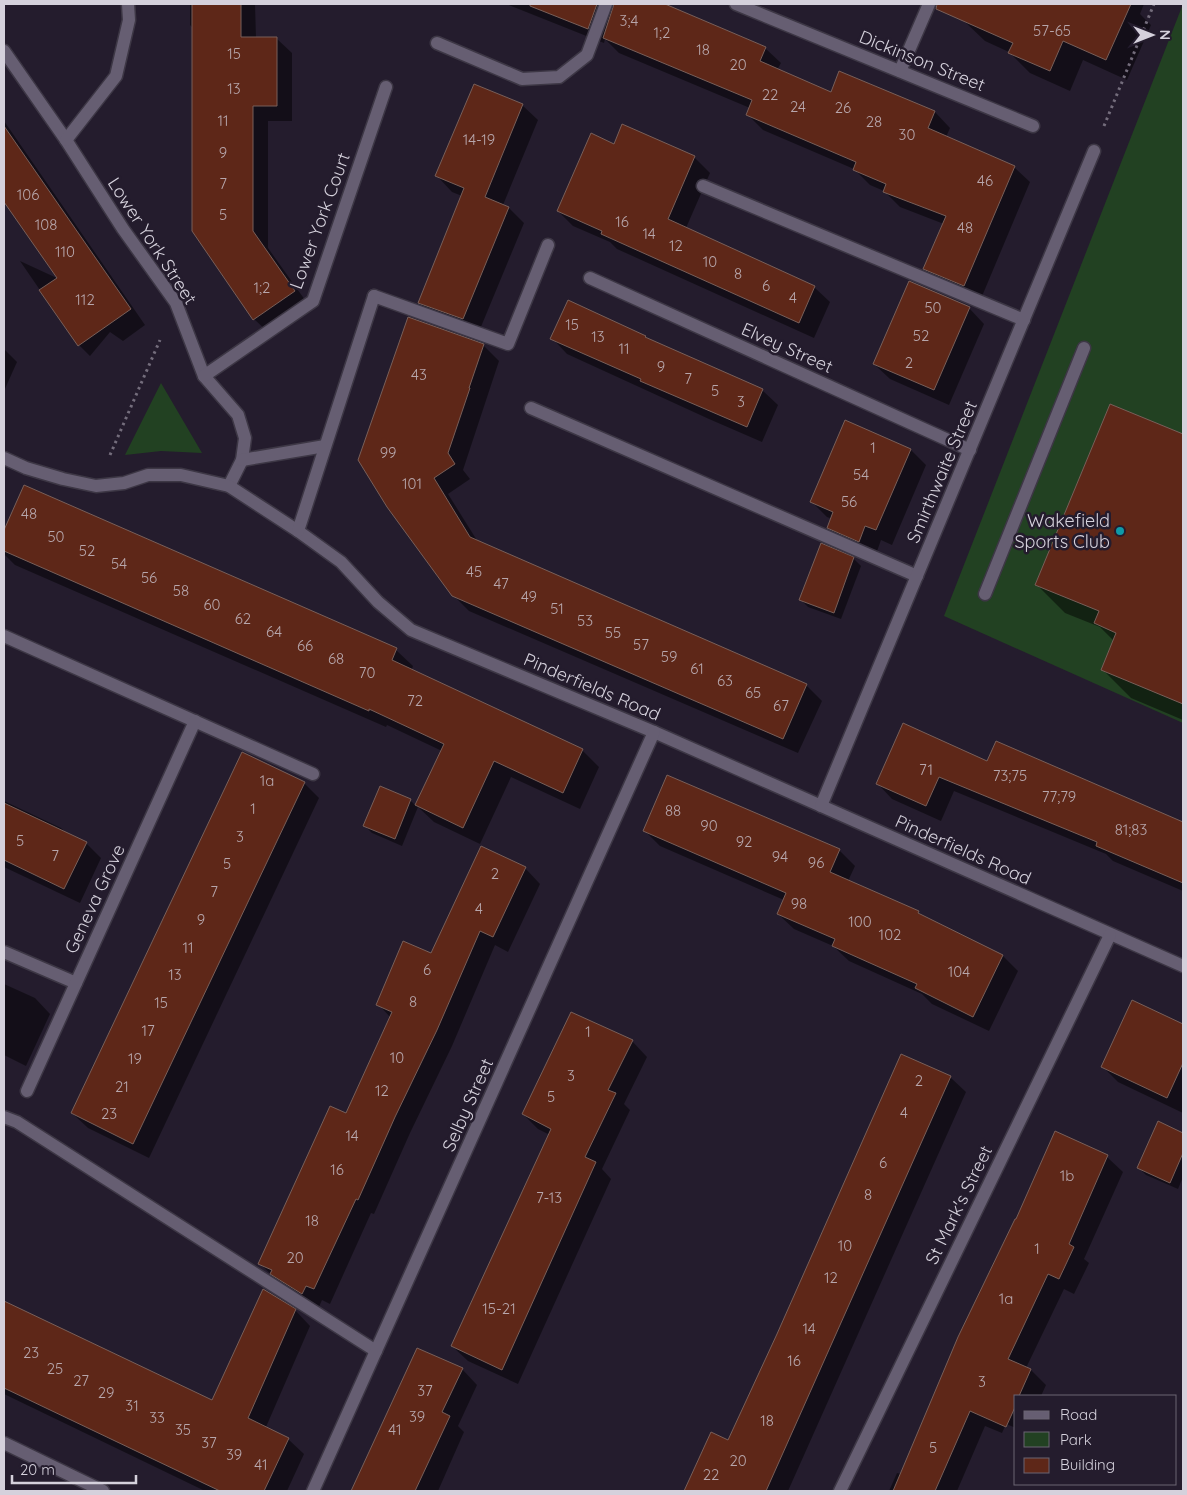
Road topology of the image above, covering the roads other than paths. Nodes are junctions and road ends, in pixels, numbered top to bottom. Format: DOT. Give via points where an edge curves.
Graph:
graph roads {
  1 [pos="128,4"];
  2 [pos="606,4"];
  3 [pos="736,4"];
  4 [pos="929,4"];
  5 [pos="437,43"];
  6 [pos="4,52"];
  7 [pos="900,72"];
  8 [pos="386,87"];
  9 [pos="1033,126"];
  10 [pos="66,140"];
  11 [pos="1094,151"];
  12 [pos="703,186"];
  13 [pos="548,245"];
  14 [pos="590,278"];
  15 [pos="1024,320"];
  16 [pos="1084,348"];
  17 [pos="204,376"];
  18 [pos="531,408"];
  19 [pos="325,446"];
  20 [pos="970,450"];
  21 [pos="4,458"];
  22 [pos="242,460"];
  23 [pos="229,486"];
  24 [pos="298,531"];
  25 [pos="917,576"];
  26 [pos="985,594"];
  27 [pos="4,636"];
  28 [pos="195,721"];
  29 [pos="654,732"];
  30 [pos="313,774"];
  31 [pos="821,806"];
  32 [pos="1110,935"];
  33 [pos="4,952"];
  34 [pos="1183,966"];
  35 [pos="76,983"];
  36 [pos="27,1091"];
  37 [pos="4,1117"];
  38 [pos="376,1351"];
  39 [pos="4,1443"];
  40 [pos="103,1491"];
  41 [pos="313,1491"];
  42 [pos="840,1491"];
  1 -- 10 [label="street" via="128,20 116,76"];
  2 -- 5 [label="street" via="587,55 559,77 522,79"];
  3 -- 7 [label="street, Dickinson Street"];
  4 -- 7 [label="street"];
  6 -- 10 [label="street, Lower York Street"];
  7 -- 9 [label="street, Dickinson Street"];
  8 -- 17 [label="street, Lower York Court" via="313,301"];
  10 -- 17 [label="street, Lower York Street" via="123,229 176,303"];
  11 -- 15 [label="street, Smirthwaite Street"];
  12 -- 15 [label="street"];
  13 -- 19 [label="street" via="508,344 374,296"];
  14 -- 20 [label="street, Elvey Street"];
  15 -- 20 [label="street, Smirthwaite Street"];
  16 -- 26 [label="street"];
  17 -- 22 [label="street, Lower York Street" via="238,415 245,438"];
  18 -- 25 [label="street"];
  19 -- 22 [label="street"];
  19 -- 24 [label="street"];
  20 -- 25 [label="street, Smirthwaite Street"];
  21 -- 23 [label="street, Pinderfields Road" via="26,468 96,486 124,483 148,475 181,475"];
  22 -- 23 [label="street, Lower York Street"];
  23 -- 24 [label="street, Pinderfields Road"];
  24 -- 29 [label="street, Pinderfields Road" via="340,562 378,602 411,630"];
  25 -- 31 [label="street, Smirthwaite Street"];
  27 -- 28 [label="street"];
  28 -- 30 [label="street"];
  28 -- 35 [label="street, Geneva Grove"];
  29 -- 31 [label="street, Pinderfields Road"];
  29 -- 38 [label="street, Selby Street"];
  31 -- 32 [label="street, Pinderfields Road"];
  32 -- 34 [label="street, Pinderfields Road"];
  32 -- 42 [label="street, St Mark's Street"];
  33 -- 35 [label="street"];
  35 -- 36 [label="street, Geneva Grove"];
  37 -- 38 [label="street"];
  38 -- 41 [label="street, Selby Street"];
  39 -- 40 [label="street"];
}
